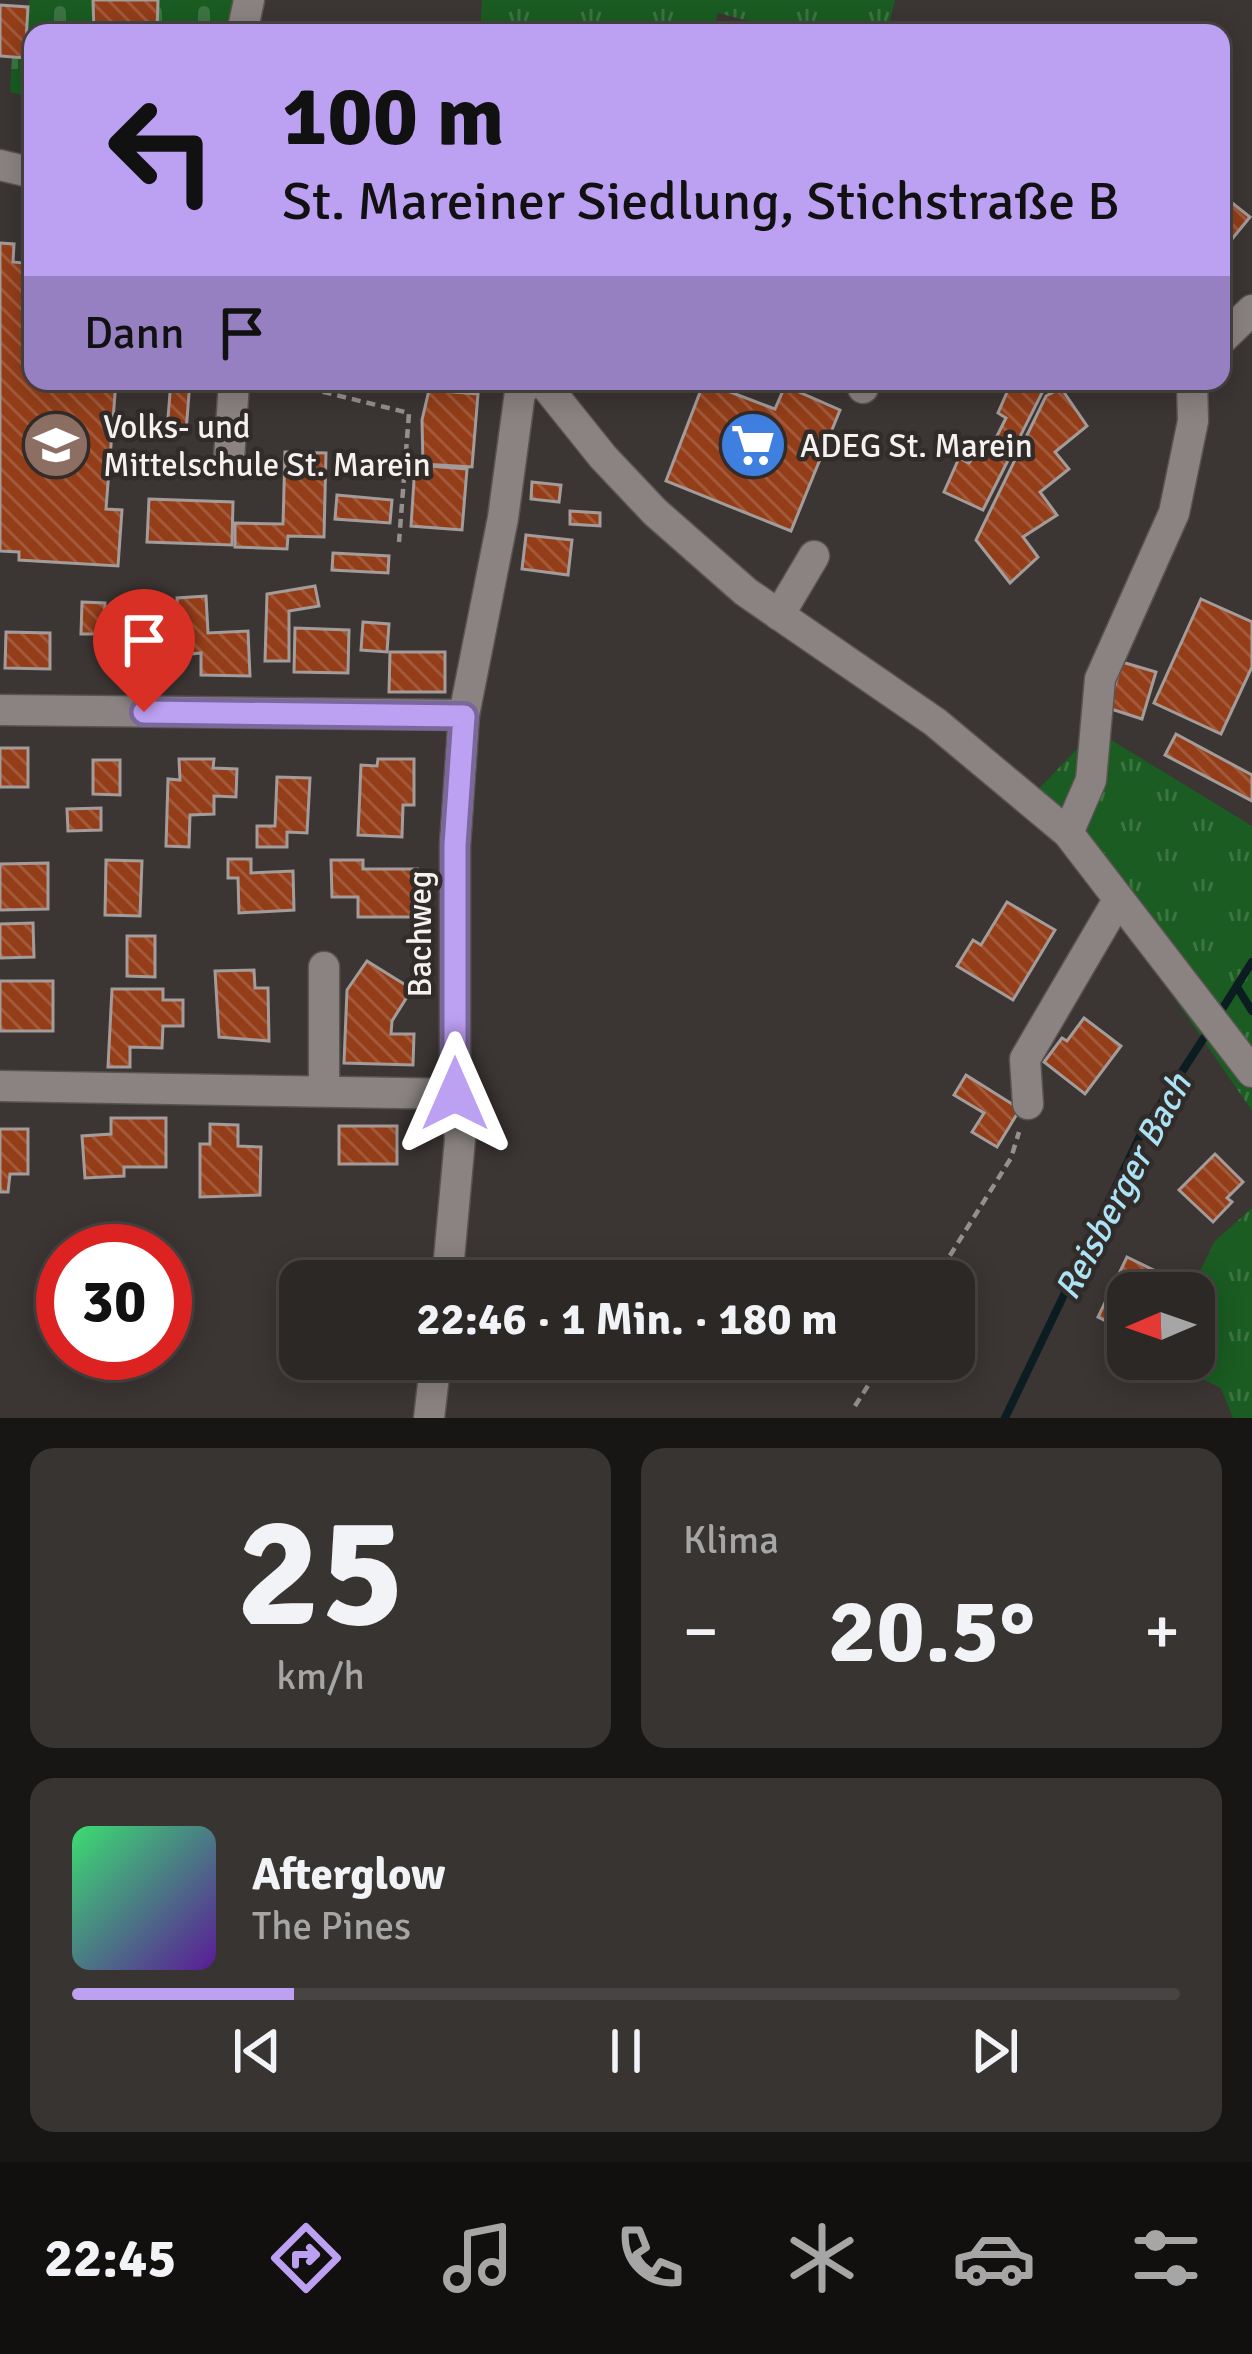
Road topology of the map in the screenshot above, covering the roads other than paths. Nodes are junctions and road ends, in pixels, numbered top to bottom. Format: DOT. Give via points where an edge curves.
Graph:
graph roads {
  1 [pos="1252,310"];
  2 [pos="1230,331"];
  3 [pos="234,390"];
  4 [pos="522,390"];
  5 [pos="549,390"];
  6 [pos="1192,390"];
  7 [pos="229,460"];
  8 [pos="814,556"];
  9 [pos="779,615"];
  10 [pos="0,710"];
  11 [pos="464,716"];
  12 [pos="1068,833"];
  13 [pos="1118,900"];
  14 [pos="324,968"];
  15 [pos="1252,1072"];
  16 [pos="0,1086"];
  17 [pos="324,1091"];
  18 [pos="455,1094"];
  19 [pos="1028,1104"];
  20 [pos="449,1260"];
  21 [pos="434,1380"];
  22 [pos="429,1418"];
  1 -- 2 [label="street"];
  3 -- 7 [label="street"];
  4 -- 11 [label="street, Bachweg"];
  5 -- 9 [label="street" via="656,512"];
  6 -- 12 [label="street" via="1174,513 1100,679 1091,780"];
  8 -- 9 [label="street"];
  9 -- 12 [label="street" via="934,722"];
  10 -- 11 [label="street"];
  11 -- 18 [label="street, Bachweg"];
  12 -- 13 [label="street"];
  13 -- 15 [label="street"];
  13 -- 19 [label="street" via="1025,1059"];
  14 -- 17 [label="street"];
  16 -- 17 [label="street"];
  17 -- 18 [label="street"];
  18 -- 20 [label="street, Bachweg" via="460,1139"];
  21 -- 22 [label="street"];
}
